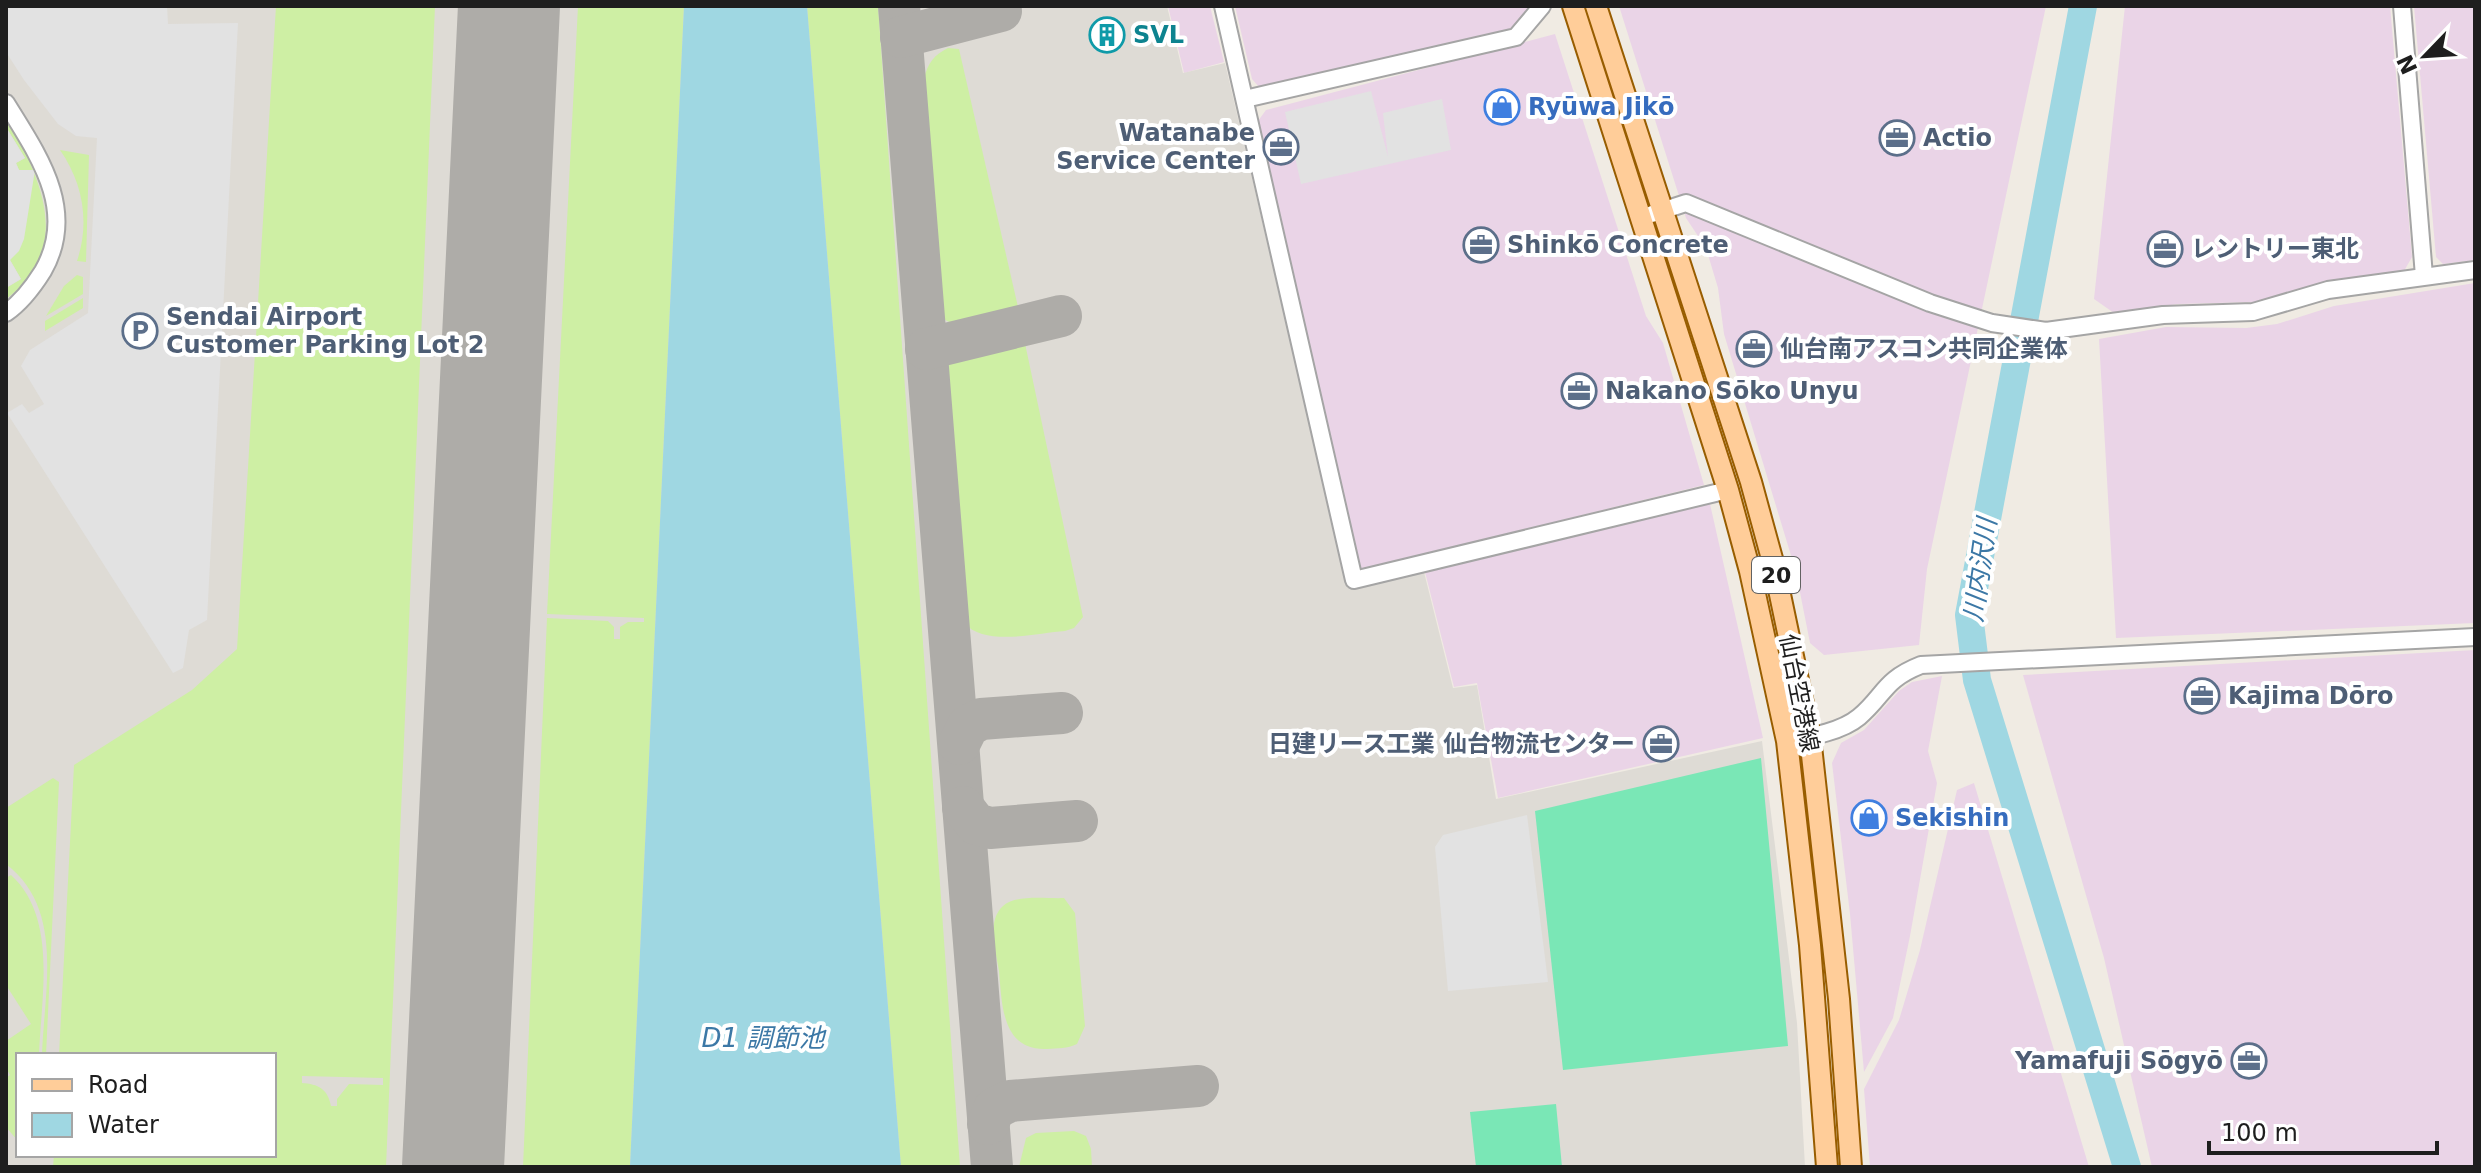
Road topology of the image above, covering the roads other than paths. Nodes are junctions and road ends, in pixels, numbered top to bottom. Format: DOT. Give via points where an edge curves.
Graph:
graph roads {
  1 [pos="1223,6"];
  2 [pos="1542,6"];
  3 [pos="1573,6"];
  4 [pos="1596,6"];
  5 [pos="2402,6"];
  6 [pos="1245,99"];
  7 [pos="6,103"];
  8 [pos="1664,210"];
  9 [pos="1640,218"];
  10 [pos="2475,270"];
  11 [pos="2424,276"];
  12 [pos="6,313"];
  13 [pos="1728,490"];
  14 [pos="2475,637"];
  15 [pos="1810,737"];
  16 [pos="1787,741"];
  17 [pos="1827,1167"];
  18 [pos="1851,1167"];
  1 -- 6 [label="street"];
  2 -- 6 [label="street" via="1516,37"];
  3 -- 9 [label="main road, 仙台空港線 / 20"];
  4 -- 8 [label="main road, 仙台空港線 / 20"];
  5 -- 11 [label="street"];
  6 -- 13 [label="street" via="1354,580"];
  7 -- 12 [label="street" via="50,179 58,216 47,263 35,285"];
  8 -- 9 [label="street"];
  8 -- 11 [label="street" via="1686,203 1930,303 1999,325 2046,331 2163,315 2253,312 2328,290"];
  8 -- 15 [label="main road, 仙台空港線 / 20" via="1751,482"];
  9 -- 13 [label="main road, 仙台空港線 / 20"];
  10 -- 11 [label="street"];
  13 -- 16 [label="main road, 仙台空港線 / 20"];
  14 -- 15 [label="street" via="1921,665 1885,685 1859,717"];
  15 -- 16 [label="street"];
  15 -- 18 [label="main road, 仙台空港線 / 20" via="1839,999"];
  16 -- 17 [label="main road, 仙台空港線 / 20"];
}
